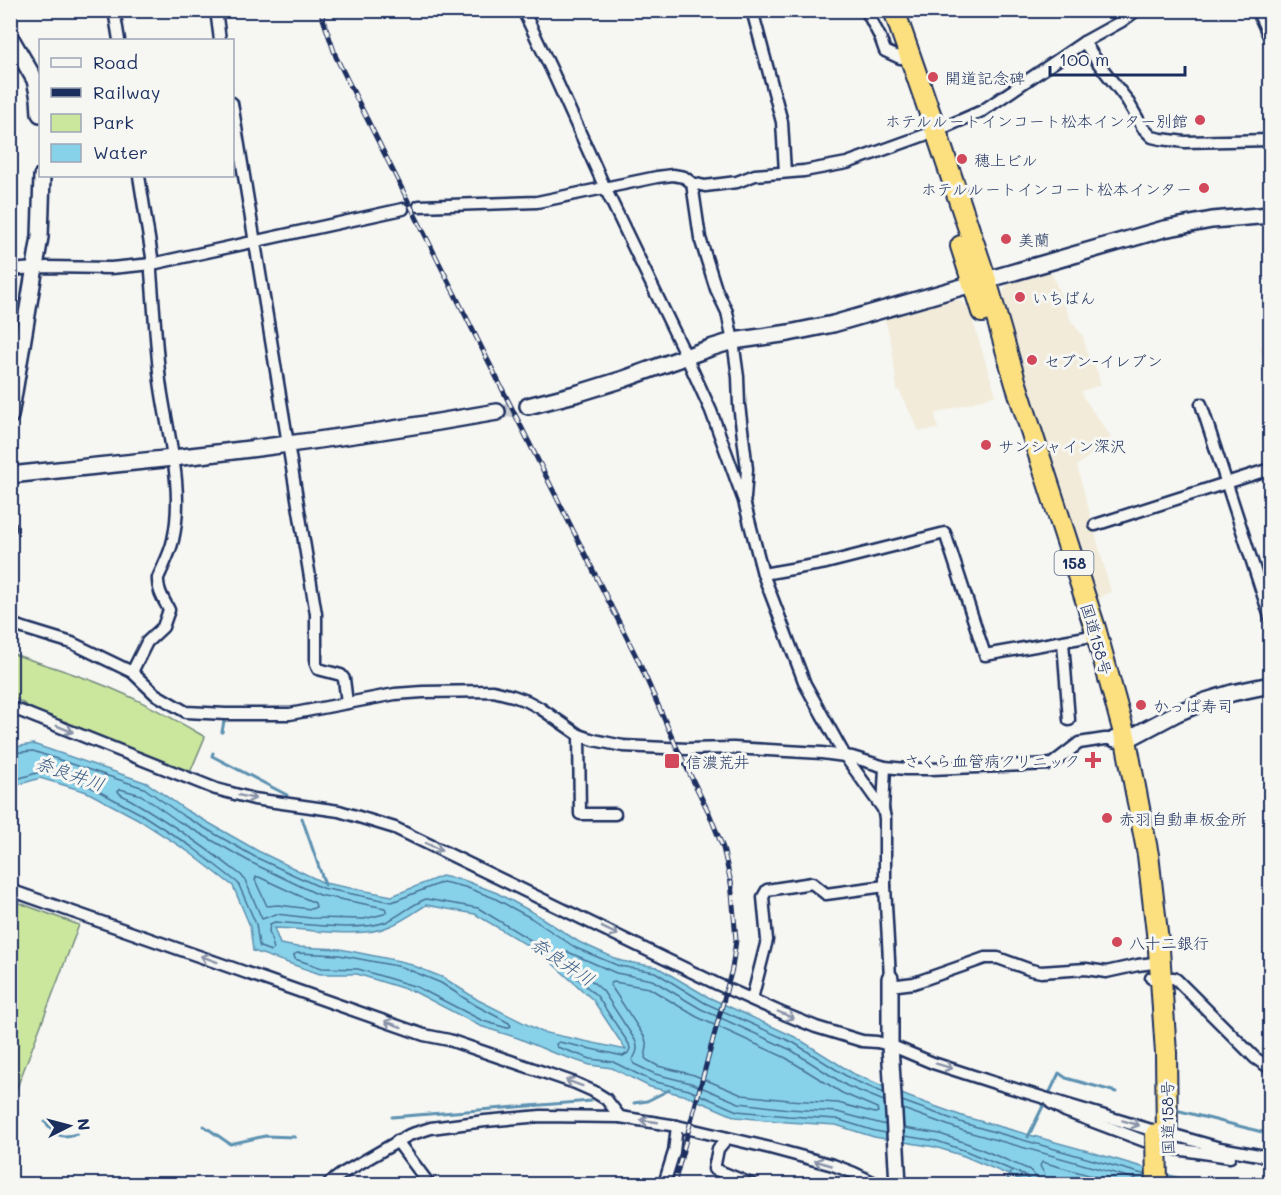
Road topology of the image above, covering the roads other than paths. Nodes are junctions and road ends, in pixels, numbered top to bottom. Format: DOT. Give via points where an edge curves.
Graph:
graph roads {
  1 [pos="114,10"];
  2 [pos="216,10"];
  3 [pos="523,10"];
  4 [pos="752,10"];
  5 [pos="866,10"];
  6 [pos="884,10"];
  7 [pos="894,10"];
  8 [pos="1137,10"];
  9 [pos="1257,10"];
  10 [pos="1270,34"];
  11 [pos="10,37"];
  12 [pos="119,39"];
  13 [pos="220,39"];
  14 [pos="1084,42"];
  15 [pos="900,58"];
  16 [pos="39,98"];
  17 [pos="234,116"];
  18 [pos="931,132"];
  19 [pos="1270,140"];
  20 [pos="785,172"];
  21 [pos="42,177"];
  22 [pos="139,177"];
  23 [pos="692,183"];
  24 [pos="605,188"];
  25 [pos="419,206"];
  26 [pos="403,209"];
  27 [pos="1270,215"];
  28 [pos="254,241"];
  29 [pos="152,264"];
  30 [pos="35,269"];
  31 [pos="10,270"];
  32 [pos="979,282"];
  33 [pos="733,342"];
  34 [pos="686,356"];
  35 [pos="1202,404"];
  36 [pos="528,406"];
  37 [pos="497,412"];
  38 [pos="10,416"];
  39 [pos="288,444"];
  40 [pos="174,458"];
  41 [pos="1270,469"];
  42 [pos="10,475"];
  43 [pos="1227,484"];
  44 [pos="744,501"];
  45 [pos="1095,525"];
  46 [pos="763,574"];
  47 [pos="1270,617"];
  48 [pos="10,624"];
  49 [pos="1086,637"];
  50 [pos="1063,642"];
  51 [pos="132,672"];
  52 [pos="1270,685"];
  53 [pos="347,703"];
  54 [pos="10,707"];
  55 [pos="1070,720"];
  56 [pos="579,735"];
  57 [pos="1120,740"];
  58 [pos="845,756"];
  59 [pos="885,767"];
  60 [pos="883,809"];
  61 [pos="615,814"];
  62 [pos="885,886"];
  63 [pos="10,890"];
  64 [pos="1156,971"];
  65 [pos="890,982"];
  66 [pos="752,999"];
  67 [pos="890,1049"];
  68 [pos="1270,1068"];
  69 [pos="1038,1095"];
  70 [pos="620,1117"];
  71 [pos="678,1126"];
  72 [pos="1162,1134"];
  73 [pos="727,1138"];
  74 [pos="397,1141"];
  75 [pos="1270,1159"];
  76 [pos="898,1184"];
  77 [pos="328,1185"];
  78 [pos="429,1185"];
  79 [pos="664,1185"];
  80 [pos="751,1185"];
  81 [pos="852,1185"];
  82 [pos="864,1185"];
  83 [pos="877,1185"];
  84 [pos="1157,1185"];
  85 [pos="1168,1185"];
  1 -- 12 [label="street"];
  2 -- 13 [label="street"];
  3 -- 24 [label="street"];
  4 -- 20 [label="street" via="782,122"];
  5 -- 15 [label="street" via="885,51"];
  6 -- 15 [label="highway, 国道158号 / 158"];
  7 -- 18 [label="highway, 国道158号 / 158"];
  8 -- 14 [label="street"];
  9 -- 10 [label="street"];
  11 -- 16 [label="street" via="35,80"];
  14 -- 18 [label="street" via="982,111"];
  14 -- 19 [label="street" via="1152,137 1185,142"];
  15 -- 18 [label="highway, 国道158号 / 158"];
  17 -- 28 [label="street"];
  18 -- 20 [label="street" via="847,163"];
  18 -- 32 [label="highway, 国道158号 / 158"];
  20 -- 23 [label="street" via="705,186"];
  21 -- 30 [label="street"];
  22 -- 29 [label="street"];
  23 -- 24 [label="street" via="672,175"];
  23 -- 33 [label="street" via="700,238 727,312"];
  24 -- 25 [label="street" via="537,202"];
  24 -- 34 [label="street"];
  26 -- 28 [label="street"];
  27 -- 32 [label="street" via="1212,220 1164,230"];
  28 -- 29 [label="street"];
  28 -- 39 [label="street"];
  29 -- 30 [label="street"];
  29 -- 40 [label="street" via="160,380"];
  30 -- 31 [label="street"];
  30 -- 38 [label="street"];
  32 -- 33 [label="street" via="833,324"];
  32 -- 49 [label="highway, 国道158号 / 158" via="996,362"];
  32 -- 57 [label="highway, 国道158号 / 158" via="1095,628"];
  33 -- 34 [label="street"];
  33 -- 44 [label="street" via="747,470"];
  34 -- 36 [label="street" via="624,379"];
  34 -- 44 [label="street"];
  35 -- 43 [label="street"];
  37 -- 39 [label="street"];
  39 -- 40 [label="street"];
  39 -- 53 [label="street" via="316,614 316,664 318,669 341,675"];
  40 -- 42 [label="street"];
  40 -- 51 [label="street" via="175,530 158,578 169,610 163,627 147,642"];
  41 -- 43 [label="street"];
  43 -- 45 [label="street"];
  43 -- 47 [label="street"];
  44 -- 46 [label="street"];
  46 -- 50 [label="street" via="826,563 945,533 985,655"];
  46 -- 58 [label="street" via="806,684"];
  48 -- 51 [label="street" via="72,643"];
  49 -- 50 [label="street"];
  49 -- 57 [label="highway, 国道158号 / 158"];
  50 -- 55 [label="street"];
  51 -- 53 [label="street" via="155,694 186,712 290,714"];
  52 -- 57 [label="street" via="1206,700"];
  53 -- 56 [label="street" via="406,693 493,691 527,701"];
  54 -- 66 [label="street, one-way" via="216,789 254,799 339,811 395,828"];
  56 -- 58 [label="street" via="623,746"];
  56 -- 61 [label="street" via="580,814"];
  57 -- 59 [label="street" via="1079,743 1052,764"];
  57 -- 64 [label="highway, 国道158号 / 158" via="1148,855"];
  58 -- 59 [label="street"];
  58 -- 60 [label="street"];
  59 -- 60 [label="street"];
  60 -- 62 [label="street"];
  62 -- 65 [label="street"];
  62 -- 66 [label="street" via="826,894 812,883 767,890 763,897 767,940"];
  70 -- 63 [label="street, one-way" via="606,1099 575,1083 424,1035"];
  64 -- 65 [label="street" via="1041,972 998,958 985,958 914,983"];
  64 -- 68 [label="street" via="1177,980 1255,1058"];
  64 -- 72 [label="highway, 国道158号 / 158" via="1155,1052"];
  65 -- 67 [label="street"];
  66 -- 67 [label="street, one-way" via="816,1027 877,1042"];
  67 -- 69 [label="street, one-way"];
  67 -- 76 [label="street"];
  69 -- 72 [label="street, one-way"];
  69 -- 75 [label="street" via="1065,1111 1147,1142 1264,1162"];
  71 -- 70 [label="street, one-way"];
  70 -- 74 [label="street" via="484,1120 431,1128"];
  71 -- 73 [label="street"];
  71 -- 79 [label="street"];
  72 -- 75 [label="street"];
  72 -- 84 [label="highway, 国道158号 / 158, bridge"];
  72 -- 85 [label="highway, 国道158号 / 158"];
  73 -- 80 [label="street" via="718,1149 714,1169"];
  83 -- 73 [label="street, one-way" via="833,1166"];
  74 -- 77 [label="street"];
  74 -- 78 [label="street"];
  81 -- 82 [label="street" via="854,1180"];
}
